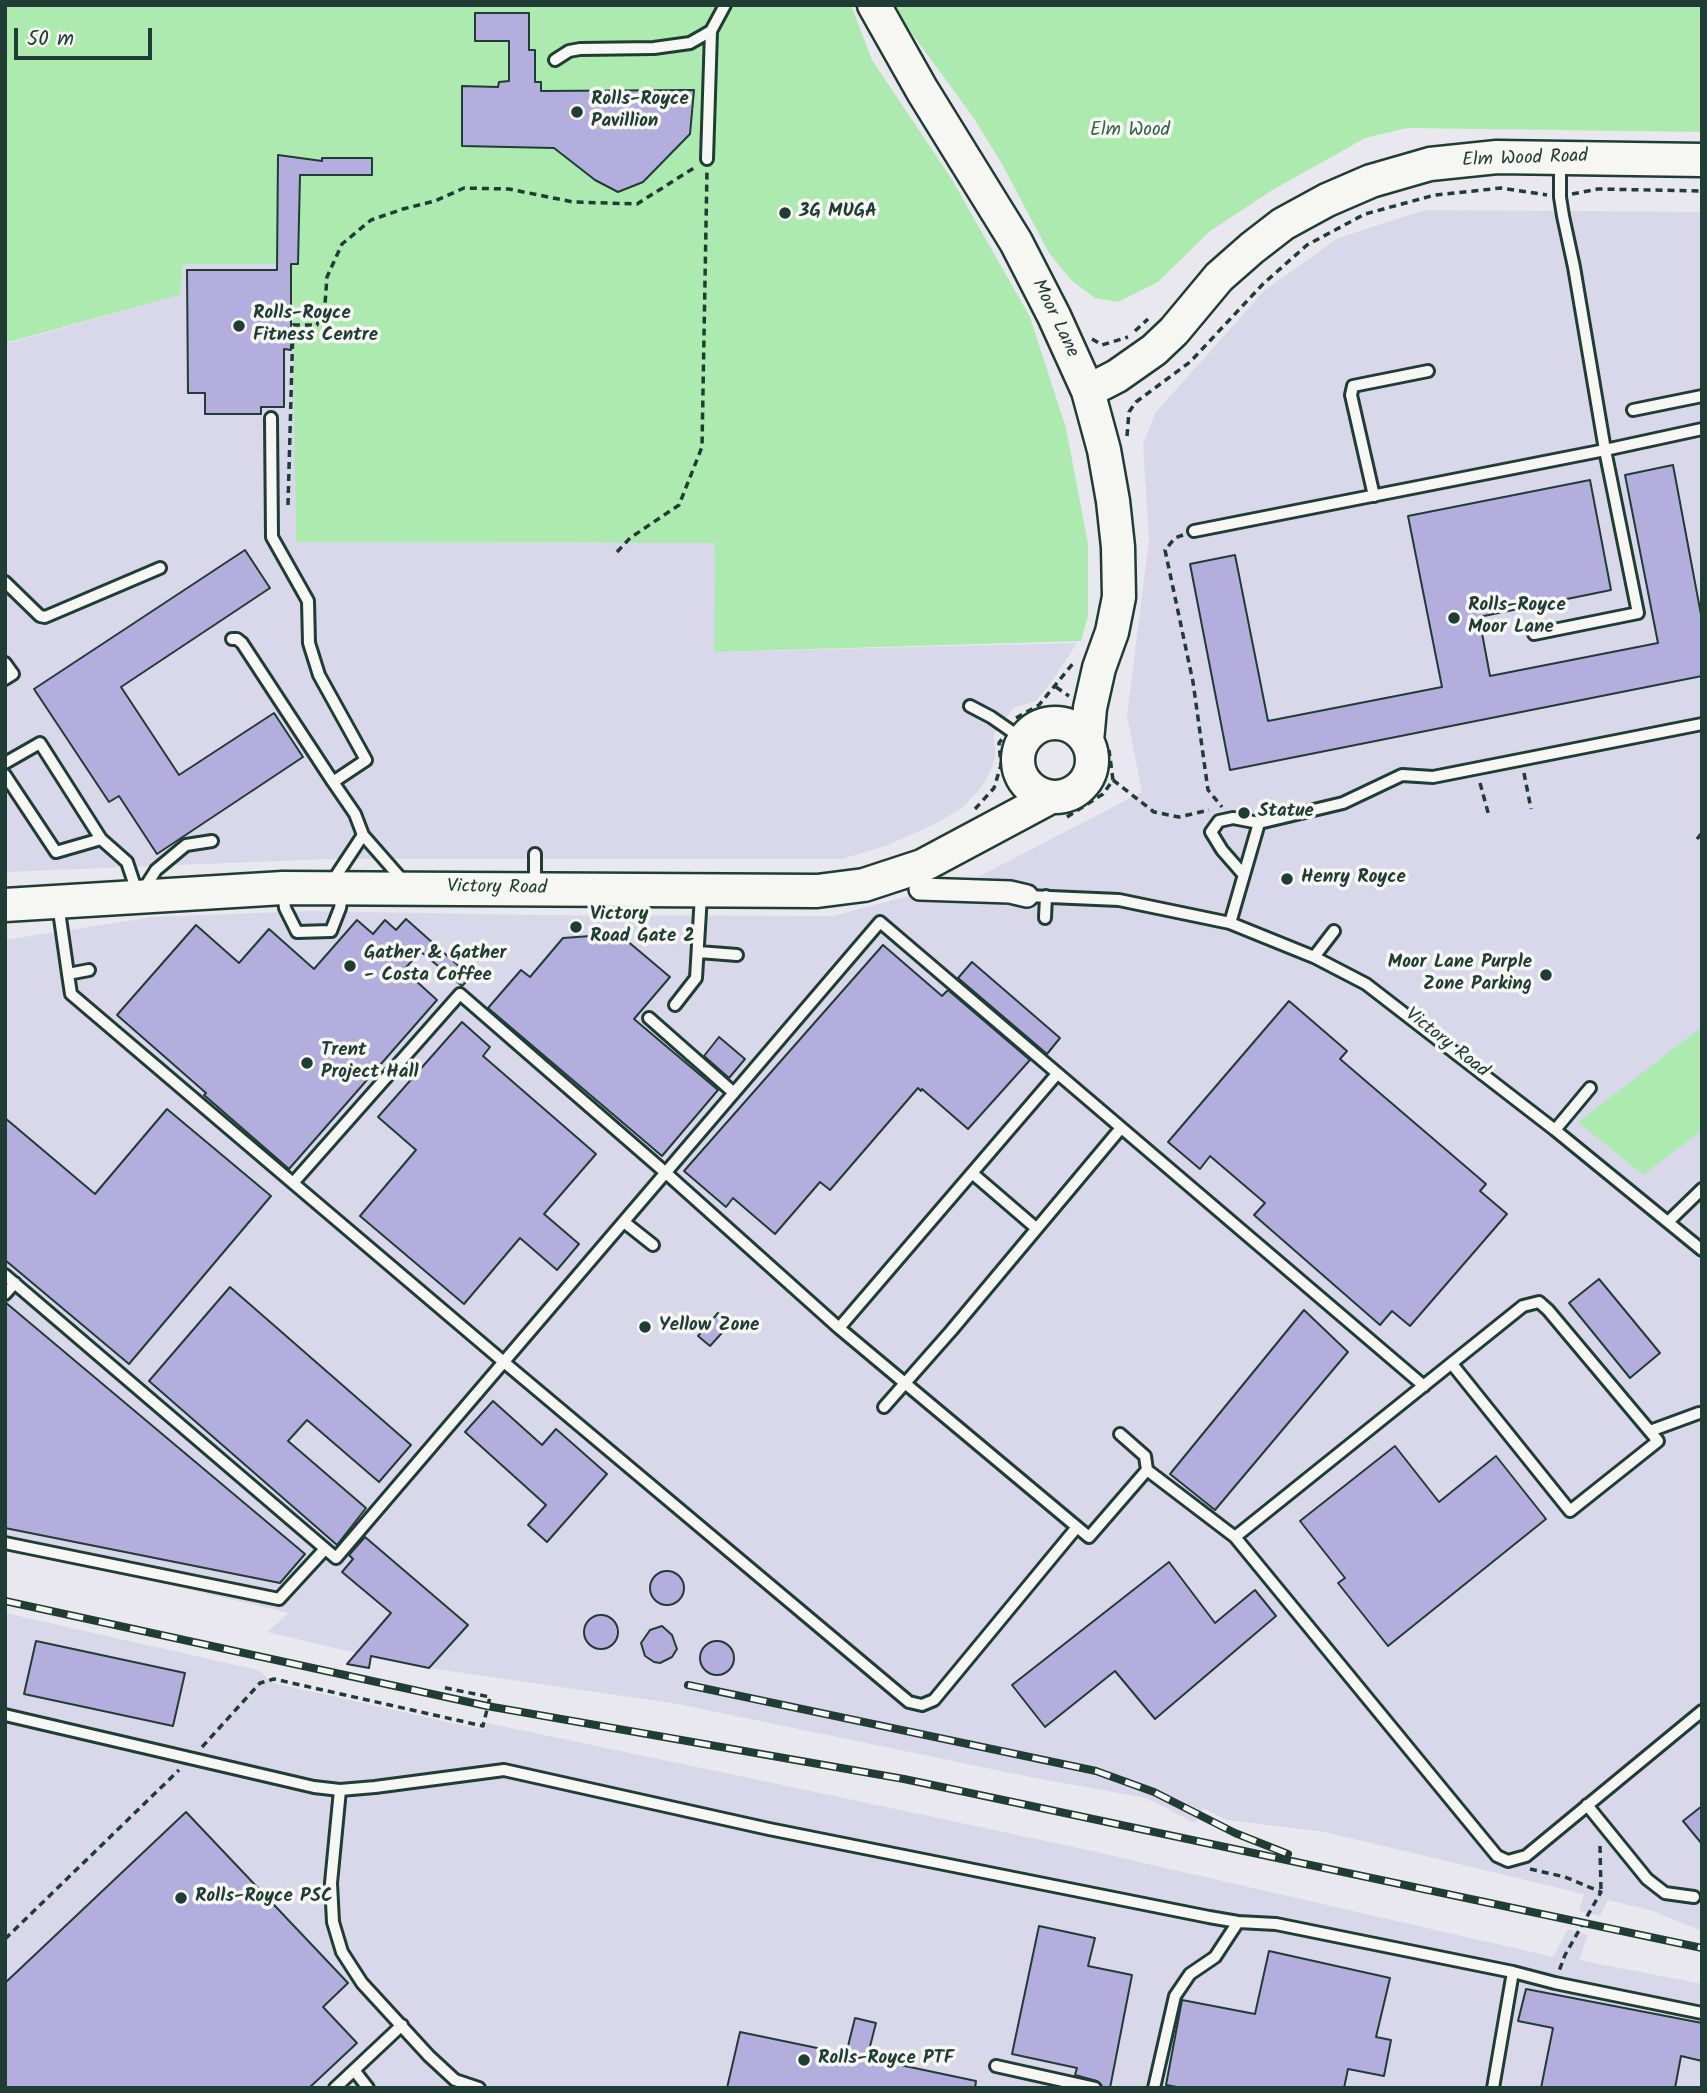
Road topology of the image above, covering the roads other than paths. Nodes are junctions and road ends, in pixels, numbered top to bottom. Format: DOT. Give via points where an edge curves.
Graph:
graph roads {
  1 [pos="725,5"];
  2 [pos="874,5"];
  3 [pos="711,31"];
  4 [pos="555,60"];
  5 [pos="1560,157"];
  6 [pos="707,159"];
  7 [pos="1702,160"];
  8 [pos="1428,371"];
  9 [pos="1088,391"];
  10 [pos="1702,396"];
  11 [pos="1633,410"];
  12 [pos="271,418"];
  13 [pos="1702,429"];
  14 [pos="1605,450"];
  15 [pos="1374,496"];
  16 [pos="1194,531"];
  17 [pos="160,568"];
  18 [pos="5,582"];
  19 [pos="1534,634"];
  20 [pos="232,639"];
  21 [pos="5,663"];
  22 [pos="1099,668"];
  23 [pos="5,679"];
  24 [pos="970,706"];
  25 [pos="1702,724"];
  26 [pos="1087,741"];
  27 [pos="1030,744"];
  28 [pos="5,763"];
  29 [pos="5,775"];
  30 [pos="333,782"];
  31 [pos="1051,797"];
  32 [pos="1259,823"];
  33 [pos="363,835"];
  34 [pos="978,835"];
  35 [pos="101,839"];
  36 [pos="212,841"];
  37 [pos="535,854"];
  38 [pos="1242,874"];
  39 [pos="283,888"];
  40 [pos="335,888"];
  41 [pos="409,888"];
  42 [pos="920,889"];
  43 [pos="534,890"];
  44 [pos="701,892"];
  45 [pos="1036,896"];
  46 [pos="139,897"];
  47 [pos="57,903"];
  48 [pos="5,905"];
  49 [pos="1045,918"];
  50 [pos="1230,923"];
  51 [pos="1334,931"];
  52 [pos="699,952"];
  53 [pos="737,955"];
  54 [pos="1314,957"];
  55 [pos="89,970"];
  56 [pos="68,974"];
  57 [pos="676,1005"];
  58 [pos="649,1018"];
  59 [pos="1057,1074"];
  60 [pos="1590,1088"];
  61 [pos="734,1093"];
  62 [pos="1121,1128"];
  63 [pos="1555,1129"];
  64 [pos="666,1173"];
  65 [pos="972,1173"];
  66 [pos="293,1183"];
  67 [pos="1702,1189"];
  68 [pos="624,1222"];
  69 [pos="1668,1222"];
  70 [pos="1036,1228"];
  71 [pos="653,1245"];
  72 [pos="1702,1250"];
  73 [pos="5,1275"];
  74 [pos="15,1283"];
  75 [pos="5,1294"];
  76 [pos="839,1328"];
  77 [pos="505,1363"];
  78 [pos="1452,1364"];
  79 [pos="905,1383"];
  80 [pos="1424,1386"];
  81 [pos="884,1407"];
  82 [pos="1701,1415"];
  83 [pos="1650,1431"];
  84 [pos="1121,1434"];
  85 [pos="1147,1470"];
  86 [pos="1077,1527"];
  87 [pos="1235,1537"];
  88 [pos="5,1543"];
  89 [pos="325,1549"];
  90 [pos="1702,1711"];
  91 [pos="5,1714"];
  92 [pos="340,1790"];
  93 [pos="1587,1805"];
  94 [pos="1694,1897"];
  95 [pos="1238,1922"];
  96 [pos="1513,1972"];
  97 [pos="1702,2013"];
  98 [pos="402,2025"];
  99 [pos="996,2066"];
  100 [pos="354,2070"];
  101 [pos="455,2084"];
  102 [pos="335,2088"];
  103 [pos="368,2088"];
  104 [pos="479,2088"];
  105 [pos="1095,2088"];
  106 [pos="1153,2088"];
  107 [pos="1493,2088"];
  1 -- 3 [label="lane"];
  2 -- 9 [label="street, Moor Lane" via="1016,242"];
  3 -- 4 [label="lane" via="690,43 580,49"];
  3 -- 6 [label="lane"];
  5 -- 7 [label="street, Elm Wood Road"];
  5 -- 9 [label="street, Elm Wood Road" via="1430,164 1371,181 1327,201 1283,224 1252,248 1219,278 1174,331 1117,376"];
  5 -- 14 [label="lane" via="1560,197"];
  8 -- 15 [label="lane" via="1353,386 1351,395"];
  9 -- 22 [label="street, Moor Lane" via="1104,450 1118,547 1119,597"];
  10 -- 11 [label="lane"];
  12 -- 30 [label="lane" via="272,537 308,601 309,643 319,676 366,760"];
  13 -- 14 [label="lane"];
  14 -- 15 [label="lane"];
  14 -- 19 [label="lane" via="1638,613"];
  15 -- 16 [label="lane"];
  17 -- 18 [label="lane" via="45,617"];
  20 -- 30 [label="lane" via="242,643"];
  21 -- 23 [label="lane" via="13,674"];
  22 -- 26 [label="street, Moor Lane"];
  22 -- 27 [label="street, Moor Lane"];
  24 -- 27 [label="lane"];
  25 -- 32 [label="lane" via="1433,777 1402,775 1343,803"];
  26 -- 27 [label="street" via="1070,726"];
  26 -- 31 [label="street" via="1092,760 1086,780 1071,793"];
  27 -- 31 [label="street" via="1024,780"];
  27 -- 34 [label="street, Victory Road"];
  28 -- 35 [label="lane" via="40,743"];
  29 -- 35 [label="lane" via="56,852"];
  30 -- 33 [label="lane"];
  31 -- 34 [label="street, Victory Road"];
  32 -- 38 [label="lane"];
  32 -- 38 [label="lane" via="1233,818 1219,821 1211,832"];
  33 -- 40 [label="lane"];
  33 -- 41 [label="lane"];
  34 -- 44 [label="street, Victory Road" via="922,866 864,885 817,891"];
  35 -- 46 [label="lane" via="127,862"];
  36 -- 46 [label="lane" via="186,845 156,870"];
  37 -- 43 [label="lane"];
  38 -- 50 [label="lane"];
  39 -- 40 [label="street, Victory Road"];
  39 -- 40 [label="lane" via="285,908 297,932 331,931 340,908"];
  39 -- 46 [label="street, Victory Road"];
  40 -- 41 [label="street, Victory Road"];
  41 -- 43 [label="street, Victory Road"];
  42 -- 45 [label="street"];
  43 -- 44 [label="street, Victory Road"];
  44 -- 52 [label="lane"];
  45 -- 49 [label="lane"];
  45 -- 50 [label="lane, Victory Road" via="1119,900"];
  46 -- 47 [label="street, Victory Road"];
  47 -- 48 [label="street, Victory Road"];
  47 -- 56 [label="lane"];
  50 -- 54 [label="lane, Victory Road"];
  51 -- 54 [label="lane"];
  52 -- 53 [label="lane"];
  52 -- 57 [label="lane" via="696,978"];
  54 -- 63 [label="lane, Victory Road" via="1386,998"];
  55 -- 56 [label="lane"];
  56 -- 66 [label="lane" via="71,994"];
  58 -- 61 [label="lane"];
  59 -- 61 [label="lane" via="880,922"];
  59 -- 62 [label="lane"];
  59 -- 65 [label="lane"];
  60 -- 63 [label="lane"];
  61 -- 64 [label="lane"];
  62 -- 70 [label="lane"];
  62 -- 80 [label="lane"];
  63 -- 69 [label="lane, Victory Road"];
  64 -- 66 [label="lane" via="460,994"];
  64 -- 68 [label="lane"];
  64 -- 76 [label="lane"];
  65 -- 70 [label="lane"];
  65 -- 76 [label="lane"];
  66 -- 77 [label="lane"];
  67 -- 69 [label="lane"];
  68 -- 71 [label="lane"];
  68 -- 77 [label="lane"];
  69 -- 72 [label="lane, Victory Road"];
  70 -- 79 [label="lane"];
  73 -- 74 [label="lane"];
  74 -- 75 [label="lane"];
  74 -- 89 [label="lane"];
  76 -- 79 [label="lane"];
  77 -- 86 [label="lane" via="909,1702 922,1706 934,1700"];
  77 -- 89 [label="lane" via="336,1558"];
  78 -- 80 [label="lane"];
  78 -- 83 [label="lane" via="1523,1306 1539,1302"];
  78 -- 83 [label="lane" via="1570,1511 1658,1441"];
  79 -- 81 [label="lane"];
  79 -- 86 [label="lane"];
  80 -- 87 [label="lane"];
  82 -- 83 [label="lane"];
  84 -- 85 [label="lane" via="1145,1455"];
  85 -- 86 [label="lane" via="1089,1537"];
  85 -- 87 [label="lane"];
  87 -- 93 [label="lane" via="1497,1857 1510,1861 1526,1856"];
  88 -- 89 [label="lane" via="279,1598"];
  90 -- 93 [label="lane"];
  91 -- 92 [label="lane" via="174,1756"];
  92 -- 95 [label="lane" via="504,1770"];
  92 -- 98 [label="lane" via="331,1883 333,1922 342,1952 355,1973"];
  93 -- 94 [label="lane" via="1647,1879 1665,1893"];
  95 -- 96 [label="lane" via="1276,1924"];
  95 -- 106 [label="lane" via="1215,1957 1191,1974 1175,1996"];
  96 -- 97 [label="lane"];
  96 -- 107 [label="lane"];
  98 -- 100 [label="lane"];
  98 -- 101 [label="lane"];
  99 -- 105 [label="lane"];
  100 -- 102 [label="lane"];
  100 -- 103 [label="lane"];
  101 -- 104 [label="lane"];
}
